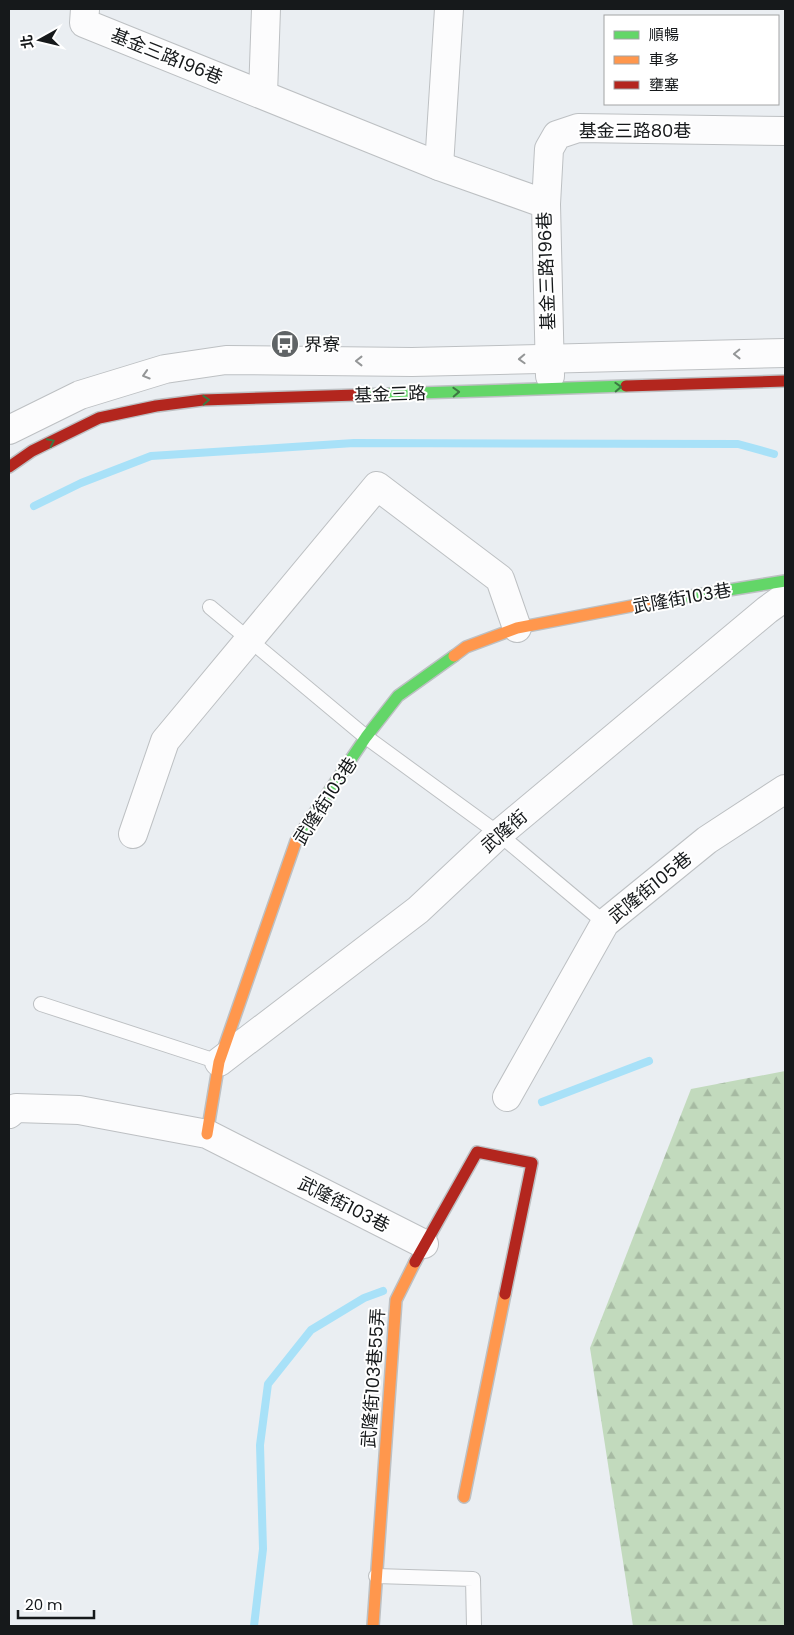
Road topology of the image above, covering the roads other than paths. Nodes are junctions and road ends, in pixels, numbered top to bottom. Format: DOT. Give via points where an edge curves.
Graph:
graph roads {
  1 [pos="85,9"];
  2 [pos="266,9"];
  3 [pos="449,9"];
  4 [pos="263,94"];
  5 [pos="785,131"];
  6 [pos="440,166"];
  7 [pos="546,204"];
  8 [pos="785,354"];
  9 [pos="549,358"];
  10 [pos="785,381"];
  11 [pos="550,390"];
  12 [pos="9,430"];
  13 [pos="9,467"];
  14 [pos="785,580"];
  15 [pos="785,597"];
  16 [pos="210,607"];
  17 [pos="517,628"];
  18 [pos="249,639"];
  19 [pos="366,737"];
  20 [pos="785,789"];
  21 [pos="133,834"];
  22 [pos="499,834"];
  23 [pos="605,923"];
  24 [pos="41,1004"];
  25 [pos="219,1062"];
  26 [pos="508,1097"];
  27 [pos="9,1114"];
  28 [pos="207,1134"];
  29 [pos="424,1244"];
  30 [pos="464,1497"];
  31 [pos="376,1576"];
  32 [pos="373,1626"];
  33 [pos="474,1626"];
  1 -- 4 [label="street, 基金三路196巷" via="84,23"];
  2 -- 4 [label="street"];
  3 -- 6 [label="street"];
  4 -- 6 [label="street, 基金三路196巷"];
  5 -- 7 [label="street, 基金三路80巷" via="578,128 558,135 549,149"];
  6 -- 7 [label="street, 基金三路196巷"];
  7 -- 9 [label="street, 基金三路196巷"];
  8 -- 9 [label="street, 基金三路, one-way"];
  9 -- 11 [label="street, 基金三路196巷"];
  9 -- 12 [label="street, 基金三路, one-way" via="412,362 226,360 164,369 80,395"];
  11 -- 10 [label="street, 基金三路, one-way"];
  13 -- 11 [label="street, 基金三路, one-way" via="32,451 99,418 156,406 203,400"];
  14 -- 17 [label="street, 武隆街103巷"];
  15 -- 22 [label="street, 武隆街"];
  16 -- 18 [label="lane"];
  17 -- 18 [label="street" via="500,579 377,486"];
  17 -- 19 [label="street, 武隆街103巷" via="466,647 432,670 398,696"];
  18 -- 19 [label="lane"];
  18 -- 21 [label="street" via="165,741"];
  19 -- 22 [label="lane"];
  19 -- 25 [label="street, 武隆街103巷" via="296,841"];
  20 -- 23 [label="street, 武隆街105巷" via="707,840"];
  22 -- 23 [label="lane"];
  22 -- 25 [label="street, 武隆街" via="418,910"];
  23 -- 26 [label="street, 武隆街105巷"];
  24 -- 25 [label="lane"];
  25 -- 28 [label="street, 武隆街103巷"];
  27 -- 28 [label="street" via="16,1108 79,1110"];
  28 -- 29 [label="street, 武隆街103巷"];
  29 -- 30 [label="street, 武隆街103巷55弄" via="477,1152 532,1163"];
  29 -- 31 [label="street, 武隆街103巷55弄" via="396,1300"];
  31 -- 32 [label="street, 武隆街103巷55弄"];
  31 -- 33 [label="lane" via="473,1579"];
}
